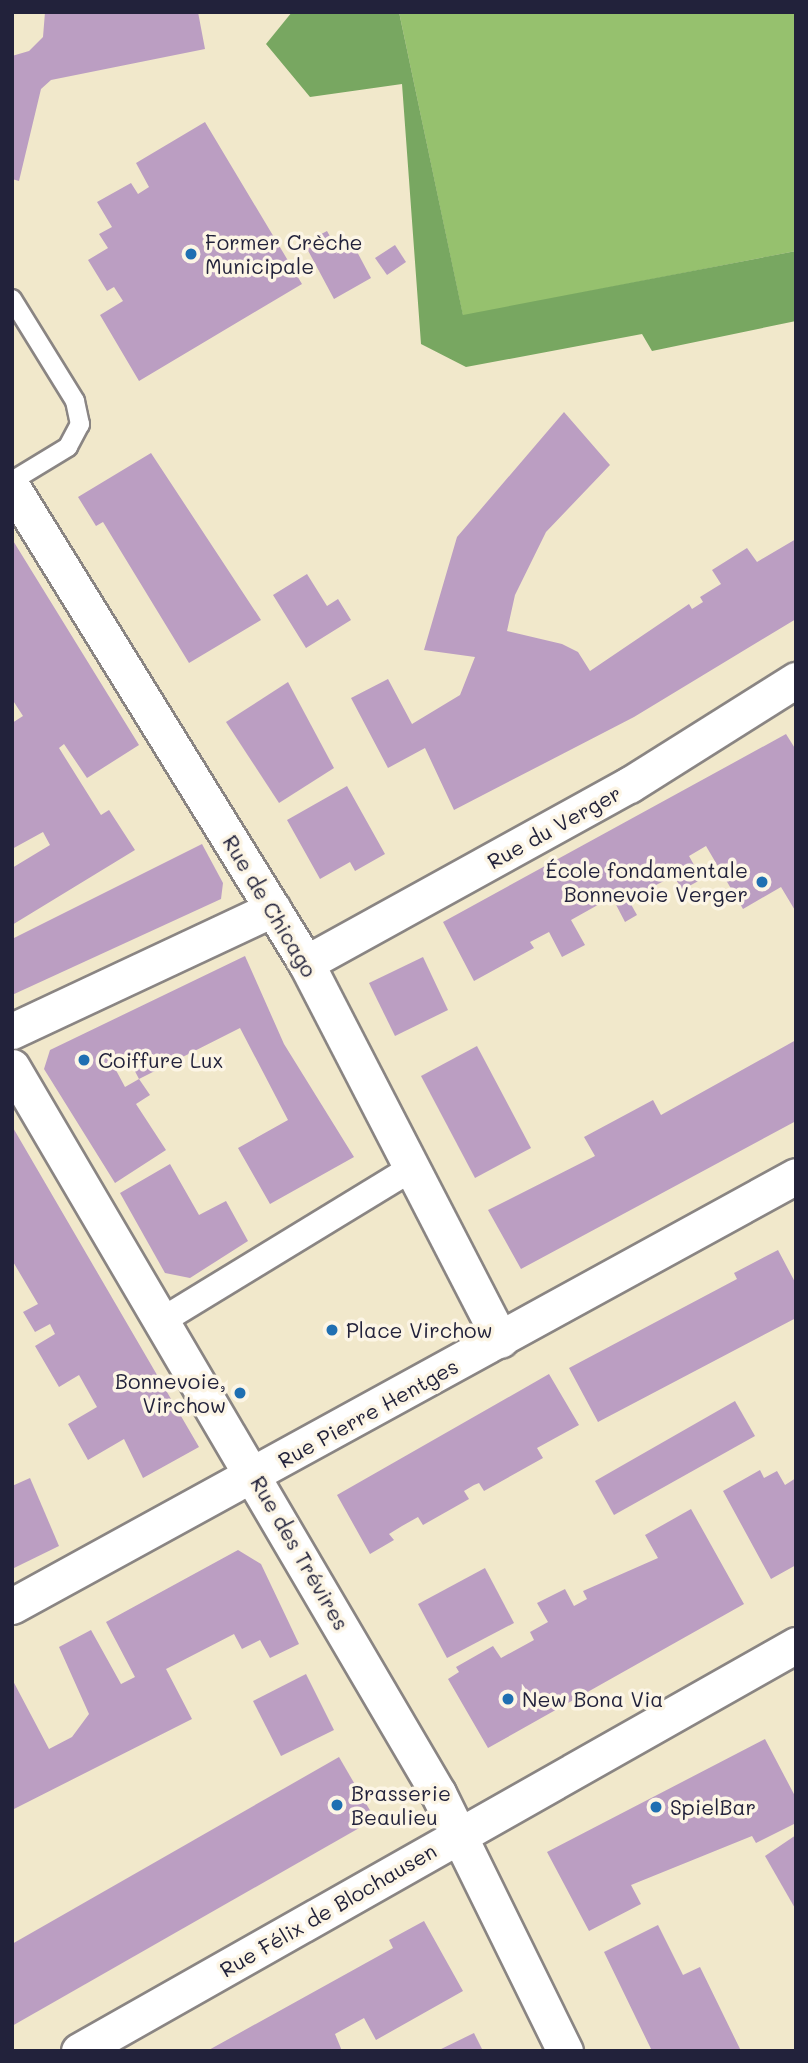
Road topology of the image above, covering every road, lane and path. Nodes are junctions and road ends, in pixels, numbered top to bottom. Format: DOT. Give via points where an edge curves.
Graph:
graph roads {
  1 [pos="12,299"];
  2 [pos="12,481"];
  3 [pos="12,487"];
  4 [pos="796,680"];
  5 [pos="273,909"];
  6 [pos="306,963"];
  7 [pos="12,1031"];
  8 [pos="12,1066"];
  9 [pos="412,1168"];
  10 [pos="796,1176"];
  11 [pos="163,1320"];
  12 [pos="501,1340"];
  13 [pos="255,1475"];
  14 [pos="12,1606"];
  15 [pos="796,1645"];
  16 [pos="461,1834"];
  17 [pos="79,2051"];
  18 [pos="565,2051"];
  1 -- 2 [label="lane" via="75,401 80,424 68,447"];
  3 -- 5 [label="street, Rue de Chicago"];
  4 -- 6 [label="street, Rue du Verger" via="629,785"];
  5 -- 6 [label="street, Rue de Chicago"];
  5 -- 7 [label="street"];
  6 -- 9 [label="street, Rue de Chicago"];
  8 -- 11 [label="street, Rue des Trévires"];
  9 -- 11 [label="street"];
  9 -- 12 [label="street, Rue de Chicago"];
  10 -- 12 [label="street, Rue Pierre Hentges"];
  11 -- 13 [label="street, Rue des Trévires"];
  12 -- 13 [label="street, Rue Pierre Hentges"];
  13 -- 14 [label="street, Rue Pierre Hentges"];
  13 -- 16 [label="street, Rue des Trévires"];
  15 -- 16 [label="street, Rue Félix de Blochausen"];
  16 -- 17 [label="street, Rue Félix de Blochausen"];
  16 -- 18 [label="street, Rue des Trévires"];
}
